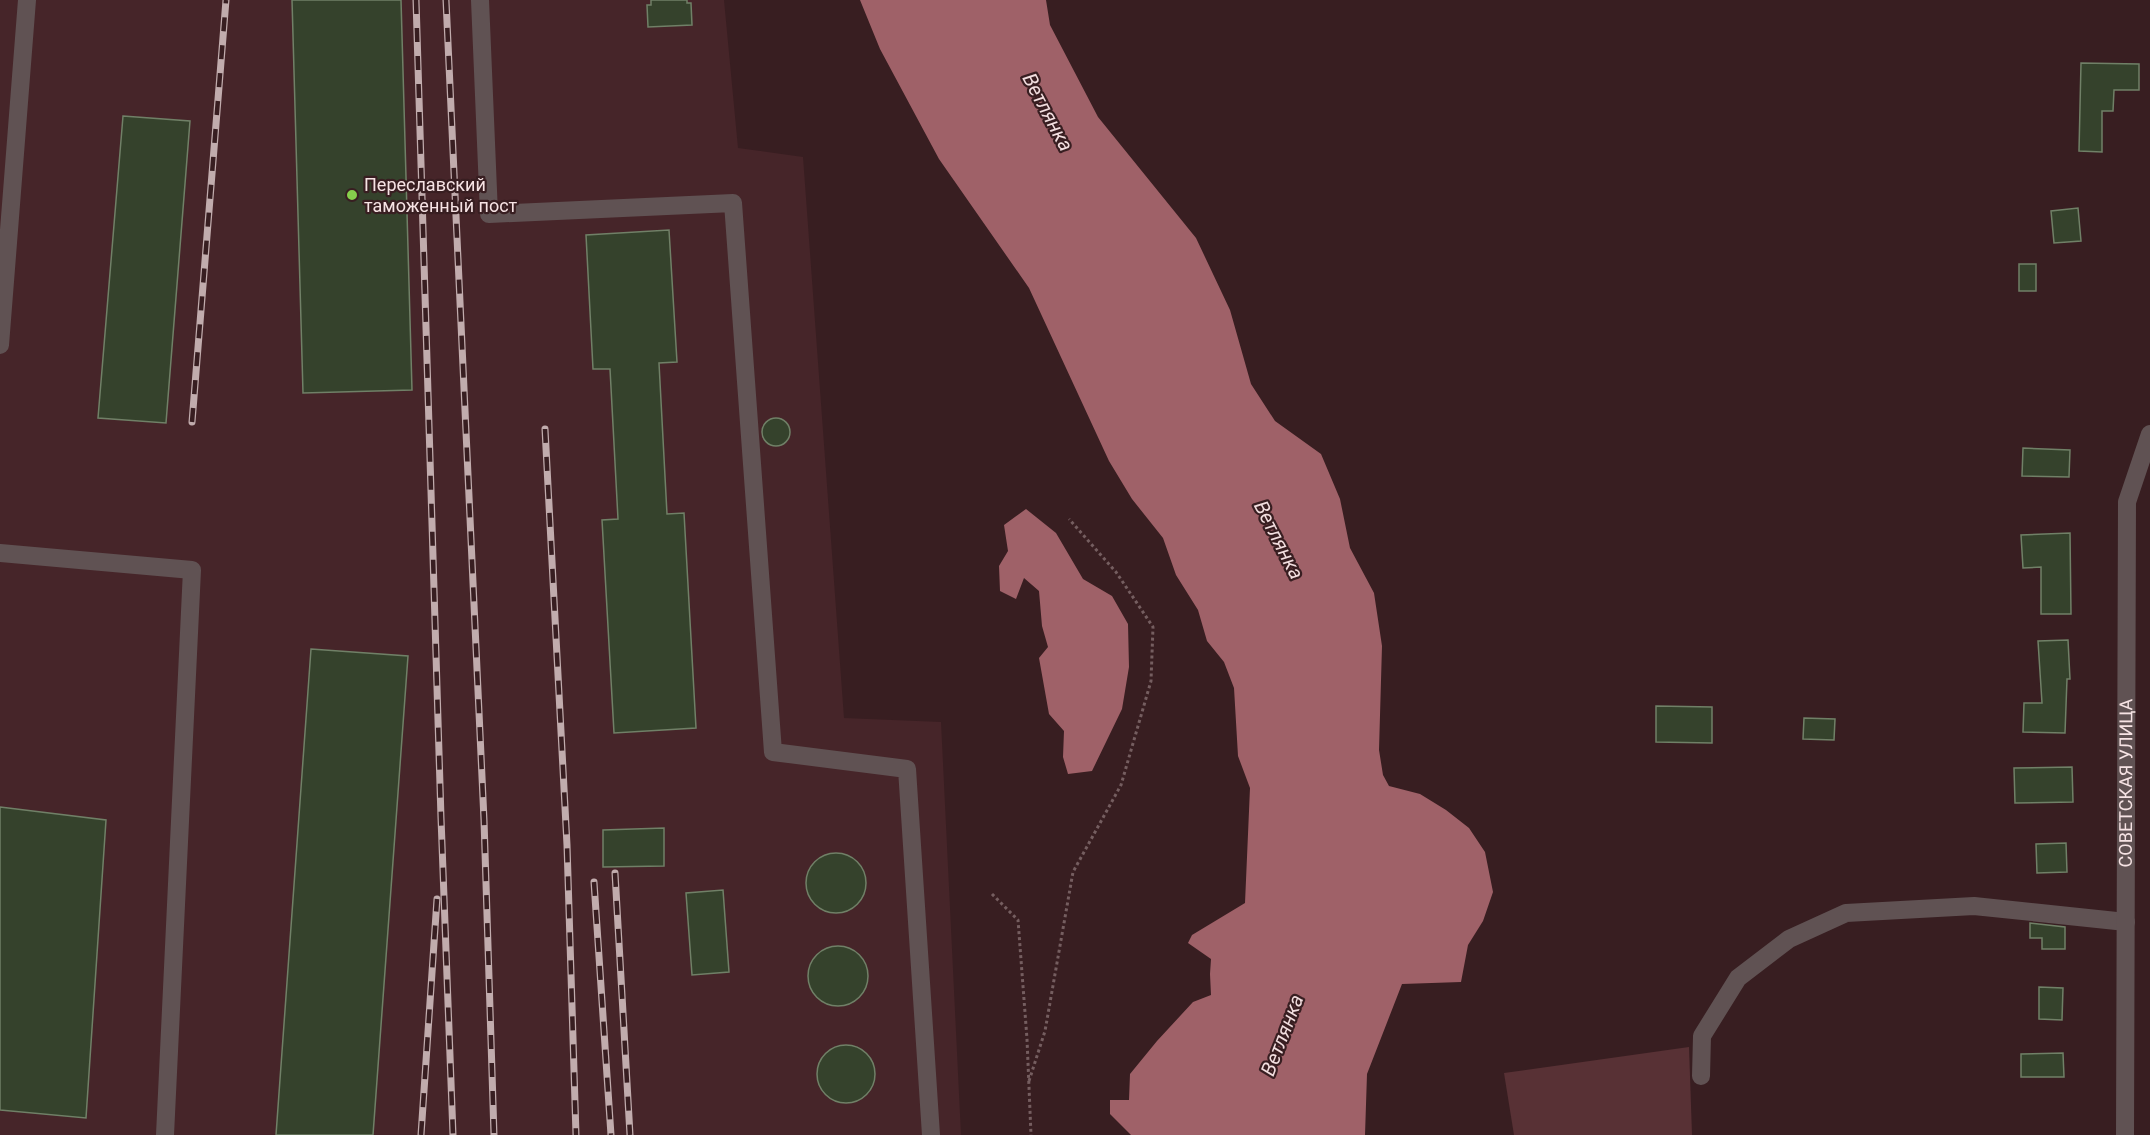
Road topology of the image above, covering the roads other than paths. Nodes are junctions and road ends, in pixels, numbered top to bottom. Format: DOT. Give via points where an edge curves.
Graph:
graph roads {
  1 [pos="27,0"];
  2 [pos="480,0"];
  3 [pos="0,345"];
  4 [pos="2150,434"];
  5 [pos="0,553"];
  6 [pos="2126,922"];
  7 [pos="1701,1076"];
  8 [pos="165,1135"];
  9 [pos="931,1135"];
  10 [pos="2125,1135"];
  1 -- 3 [label="street"];
  2 -- 9 [label="street" via="489,214 733,203 773,752 907,769"];
  4 -- 6 [label="street, СОВЕТСКАЯ УЛИЦА" via="2127,502"];
  5 -- 8 [label="street" via="192,570"];
  6 -- 7 [label="street" via="1974,906 1846,913 1789,939 1738,978 1702,1036"];
  6 -- 10 [label="street, СОВЕТСКАЯ УЛИЦА"];
}
